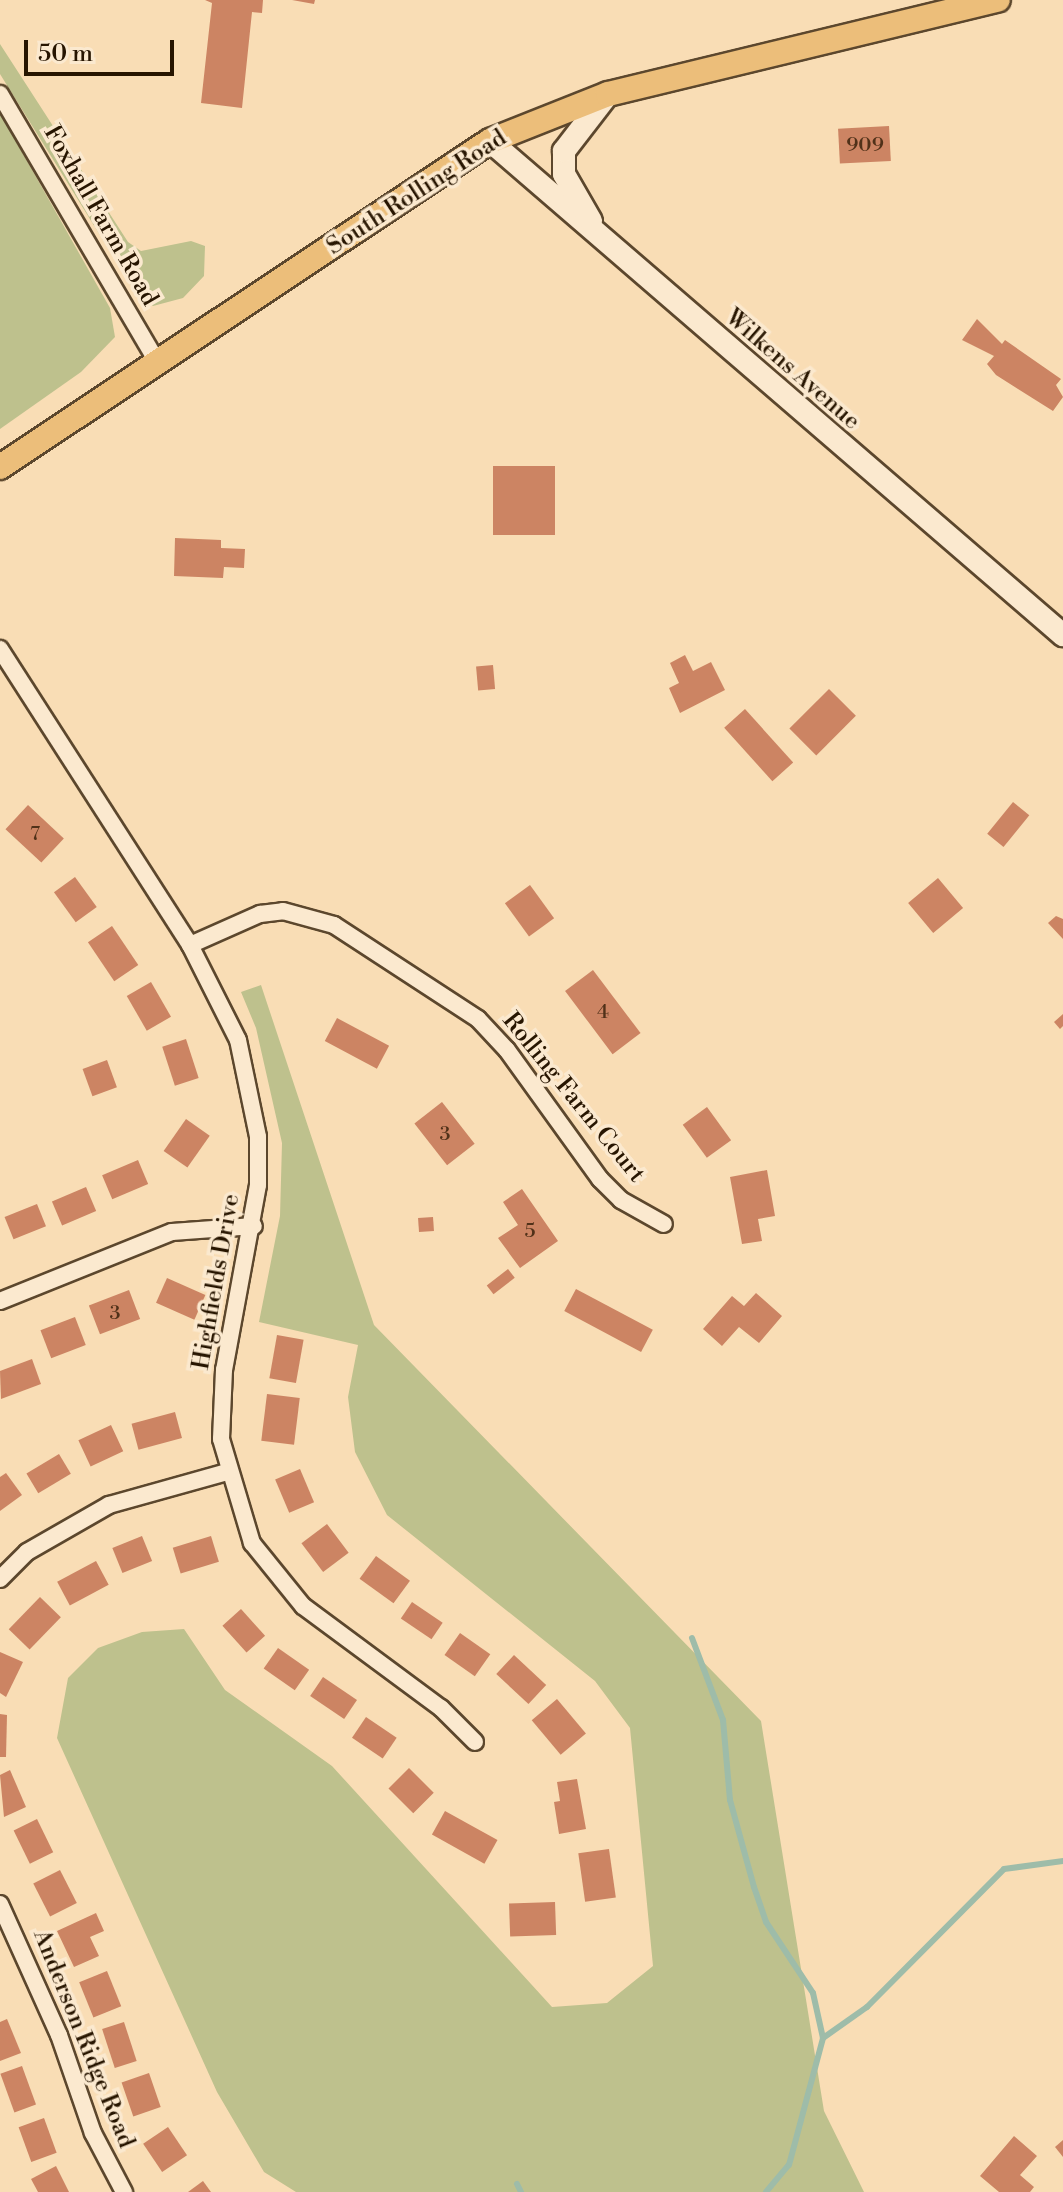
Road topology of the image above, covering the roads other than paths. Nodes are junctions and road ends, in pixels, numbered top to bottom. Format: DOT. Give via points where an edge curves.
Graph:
graph roads {
  1 [pos="998,0"];
  2 [pos="972,3"];
  3 [pos="0,94"];
  4 [pos="608,94"];
  5 [pos="490,141"];
  6 [pos="607,245"];
  7 [pos="157,362"];
  8 [pos="63,428"];
  9 [pos="0,453"];
  10 [pos="0,467"];
  11 [pos="0,486"];
  12 [pos="1063,635"];
  13 [pos="0,649"];
  14 [pos="190,945"];
  15 [pos="664,1224"];
  16 [pos="254,1226"];
  17 [pos="0,1301"];
  18 [pos="227,1472"];
  19 [pos="0,1579"];
  20 [pos="475,1742"];
  21 [pos="0,1904"];
  22 [pos="124,2192"];
  1 -- 2 [label="main road, South Rolling Road"];
  2 -- 4 [label="main road, South Rolling Road"];
  3 -- 7 [label="street, Foxhall Farm Road"];
  4 -- 5 [label="main road, South Rolling Road"];
  4 -- 6 [label="main road" via="564,151 564,174 573,194"];
  5 -- 6 [label="main road, Wilkens Avenue"];
  5 -- 7 [label="main road, South Rolling Road"];
  6 -- 12 [label="main road, Wilkens Avenue"];
  7 -- 8 [label="main road, South Rolling Road"];
  8 -- 9 [label="main road, South Rolling Road"];
  8 -- 10 [label="main road, South Rolling Road"];
  8 -- 11 [label="main road, South Rolling Road"];
  13 -- 14 [label="street, Highfields Drive"];
  14 -- 15 [label="street, Rolling Farm Court" via="260,914 283,911 334,925 478,1019 507,1050 600,1179 621,1200"];
  14 -- 16 [label="street, Highfields Drive" via="238,1040 251,1090 258,1137"];
  16 -- 17 [label="street" via="172,1232"];
  16 -- 18 [label="street, Highfields Drive" via="220,1404"];
  18 -- 19 [label="street" via="109,1505 27,1552"];
  18 -- 20 [label="street, Highfields Drive" via="252,1543 276,1578 338,1634 441,1708"];
  21 -- 22 [label="street, Anderson Ridge Road" via="59,2035 93,2133"];
}
